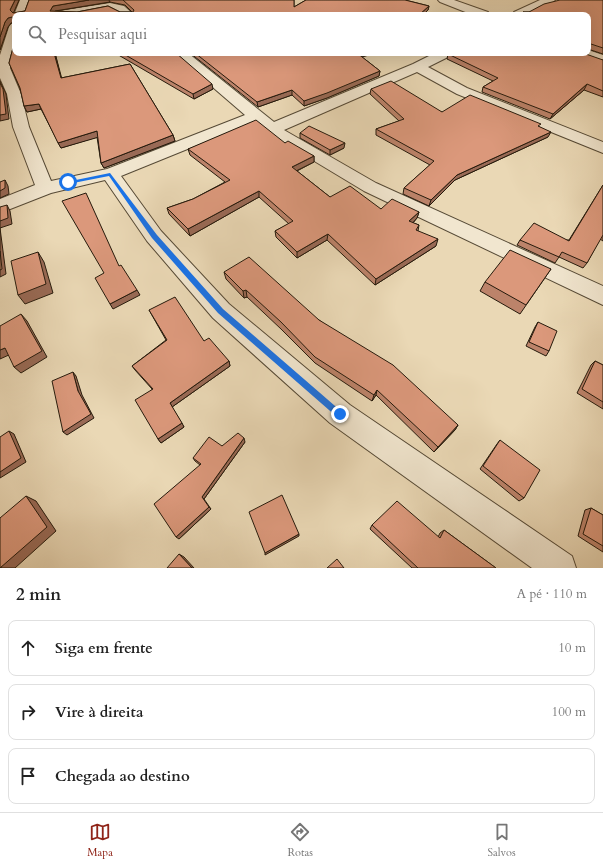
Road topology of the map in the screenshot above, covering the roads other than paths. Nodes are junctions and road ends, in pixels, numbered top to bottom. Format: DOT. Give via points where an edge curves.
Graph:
graph roads {
  1 [pos="26,0"];
  2 [pos="444,0"];
  3 [pos="549,0"];
  4 [pos="21,12"];
  5 [pos="76,12"];
  6 [pos="125,12"];
  7 [pos="476,12"];
  8 [pos="524,12"];
  9 [pos="12,37"];
  10 [pos="184,56"];
  11 [pos="440,56"];
  12 [pos="591,56"];
  13 [pos="603,60"];
  14 [pos="418,67"];
  15 [pos="257,116"];
  16 [pos="272,129"];
  17 [pos="603,148"];
  18 [pos="110,174"];
  19 [pos="45,188"];
  20 [pos="0,206"];
  21 [pos="603,296"];
  22 [pos="560,568"];
  1 -- 4 [label="street"];
  2 -- 7 [label="street"];
  3 -- 8 [label="street"];
  5 -- 6 [label="street" via="110,6"];
  9 -- 19 [label="street" via="3,68 14,94 21,127"];
  10 -- 15 [label="street"];
  11 -- 14 [label="street"];
  12 -- 13 [label="street"];
  14 -- 16 [label="street"];
  14 -- 17 [label="street" via="462,91"];
  15 -- 16 [label="street"];
  15 -- 18 [label="street"];
  16 -- 21 [label="street" via="370,187"];
  18 -- 19 [label="street"];
  18 -- 22 [label="street" via="154,236 227,316 340,414"];
  19 -- 20 [label="street"];
}
